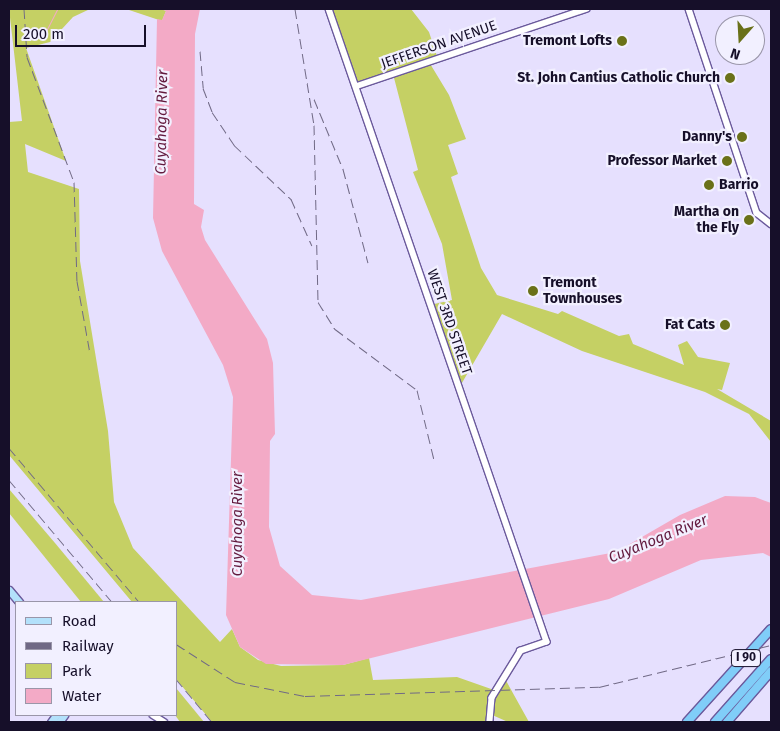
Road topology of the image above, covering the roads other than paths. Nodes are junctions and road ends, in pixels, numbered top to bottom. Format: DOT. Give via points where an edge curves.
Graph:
graph roads {
  1 [pos="330,9"];
  2 [pos="586,9"];
  3 [pos="689,9"];
  4 [pos="577,10"];
  5 [pos="356,86"];
  6 [pos="771,224"];
  7 [pos="9,590"];
  8 [pos="18,601"];
  9 [pos="771,630"];
  10 [pos="771,659"];
  11 [pos="771,671"];
  12 [pos="490,722"];
  13 [pos="687,722"];
  14 [pos="714,722"];
  15 [pos="727,722"];
  1 -- 5 [label="street, WEST 3RD STREET"];
  2 -- 4 [label="street, JEFFERSON AVENUE"];
  3 -- 6 [label="street" via="757,213"];
  4 -- 5 [label="street, JEFFERSON AVENUE"];
  5 -- 12 [label="street, WEST 3RD STREET" via="547,642 521,651 494,694"];
  7 -- 8 [label="main road"];
  9 -- 13 [label="highway, I 90"];
  10 -- 14 [label="highway"];
  11 -- 15 [label="highway"];
}
